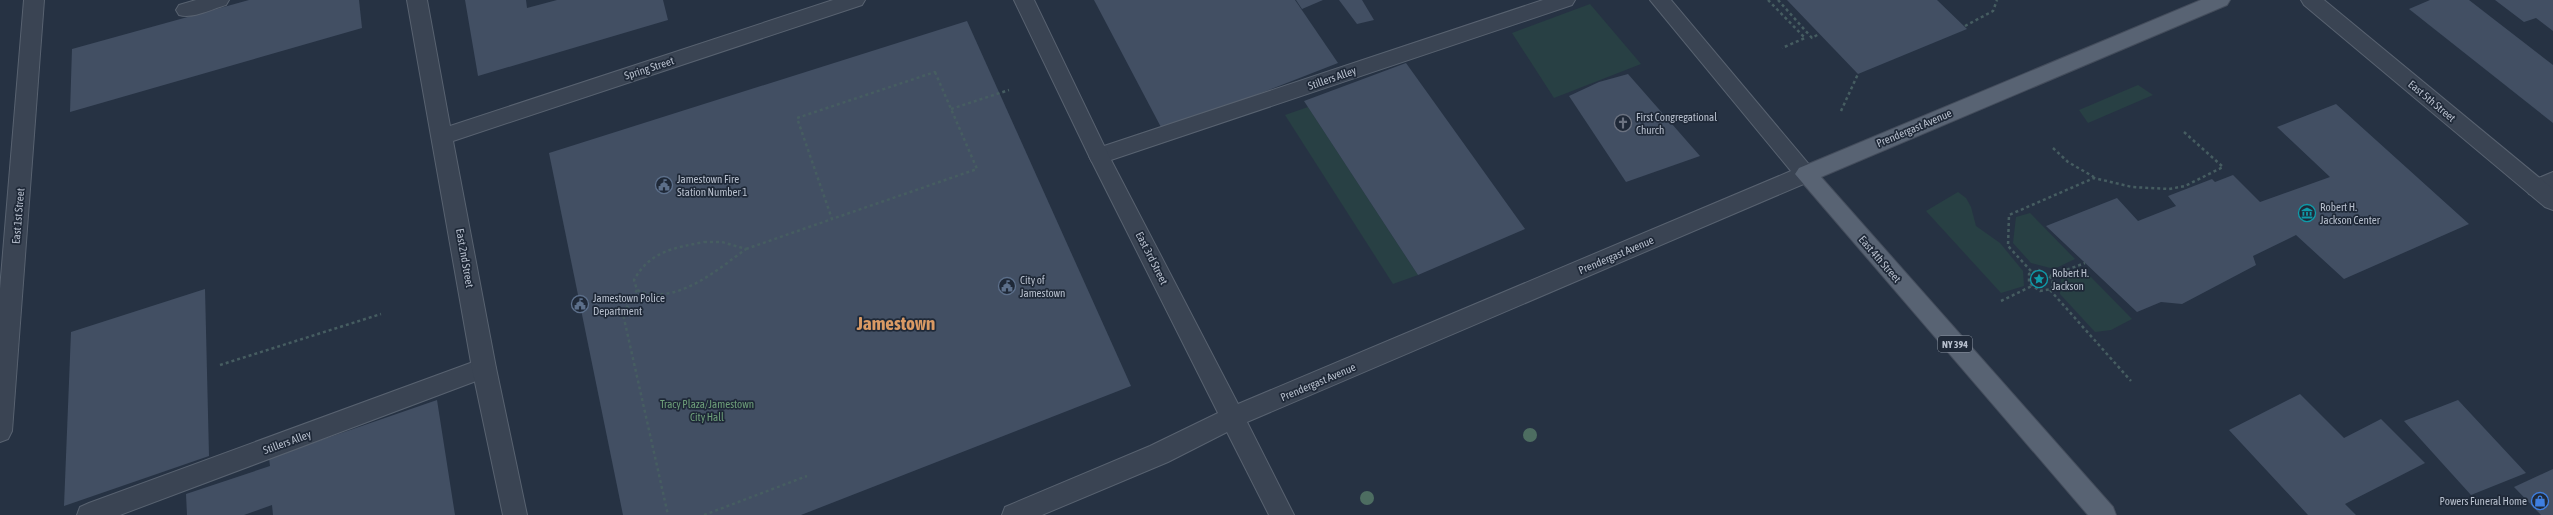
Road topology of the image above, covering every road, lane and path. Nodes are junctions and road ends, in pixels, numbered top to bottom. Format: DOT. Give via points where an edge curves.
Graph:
graph roads {
  1 [pos="34,0"];
  2 [pos="219,0"];
  3 [pos="417,0"];
  4 [pos="855,0"];
  5 [pos="1024,0"];
  6 [pos="1565,0"];
  7 [pos="1660,0"];
  8 [pos="1768,0"];
  9 [pos="1778,0"];
  10 [pos="1998,0"];
  11 [pos="2220,0"];
  12 [pos="2311,0"];
  13 [pos="186,10"];
  14 [pos="1965,26"];
  15 [pos="1820,34"];
  16 [pos="1782,48"];
  17 [pos="1858,74"];
  18 [pos="1009,90"];
  19 [pos="951,109"];
  20 [pos="1841,111"];
  21 [pos="2184,132"];
  22 [pos="443,136"];
  23 [pos="2053,148"];
  24 [pos="1099,156"];
  25 [pos="1806,174"];
  26 [pos="2094,178"];
  27 [pos="2545,184"];
  28 [pos="2553,201"];
  29 [pos="832,219"];
  30 [pos="746,249"];
  31 [pos="2085,263"];
  32 [pos="2031,271"];
  33 [pos="2050,276"];
  34 [pos="2032,286"];
  35 [pos="637,290"];
  36 [pos="2050,290"];
  37 [pos="2001,301"];
  38 [pos="381,314"];
  39 [pos="220,365"];
  40 [pos="484,368"];
  41 [pos="2131,381"];
  42 [pos="1234,417"];
  43 [pos="0,431"];
  44 [pos="807,476"];
  45 [pos="89,515"];
  46 [pos="515,515"];
  47 [pos="668,515"];
  48 [pos="704,515"];
  49 [pos="1014,515"];
  50 [pos="1282,515"];
  51 [pos="2104,515"];
  1 -- 43 [label="street, East 1st Street"];
  2 -- 13 [label="street"];
  3 -- 22 [label="street, East 2nd Street"];
  4 -- 22 [label="street, Spring Street"];
  5 -- 24 [label="street, East 3rd Street"];
  6 -- 24 [label="street, Stillers Alley"];
  7 -- 25 [label="street, East 4th Street"];
  8 -- 16 [label="path" via="1805,38"];
  9 -- 15 [label="path" via="1812,38"];
  10 -- 14 [label="path" via="1993,11"];
  11 -- 25 [label="main road, Prendergast Avenue"];
  12 -- 27 [label="street, East 5th Street"];
  17 -- 20 [label="path"];
  18 -- 19 [label="path"];
  19 -- 29 [label="path" via="977,169"];
  19 -- 29 [label="path" via="935,72 797,118"];
  21 -- 26 [label="path" via="2224,167 2185,186 2169,188 2132,187"];
  22 -- 40 [label="street, East 2nd Street"];
  23 -- 26 [label="path" via="2068,162"];
  24 -- 42 [label="street, East 3rd Street"];
  25 -- 42 [label="street, Prendergast Avenue"];
  25 -- 51 [label="main road, East 4th Street / NY 394"];
  26 -- 32 [label="path" via="2009,215 2008,246"];
  27 -- 28 [label="street, East 5th Street"];
  29 -- 30 [label="path"];
  30 -- 35 [label="path" via="701,282 672,292 648,295"];
  30 -- 35 [label="path" via="722,242 704,242 652,257 641,267 634,280"];
  31 -- 33 [label="path"];
  32 -- 33 [label="path" via="2043,271"];
  32 -- 34 [label="path" via="2027,280"];
  33 -- 36 [label="path" via="2054,283"];
  34 -- 36 [label="path" via="2040,291"];
  34 -- 37 [label="path"];
  35 -- 47 [label="path" via="622,314"];
  36 -- 41 [label="path"];
  38 -- 39 [label="path"];
  40 -- 45 [label="street, Stillers Alley"];
  40 -- 46 [label="street, East 2nd Street"];
  42 -- 49 [label="street, Prendergast Avenue" via="1159,454"];
  42 -- 50 [label="street, East 3rd Street"];
  44 -- 48 [label="path"];
}
